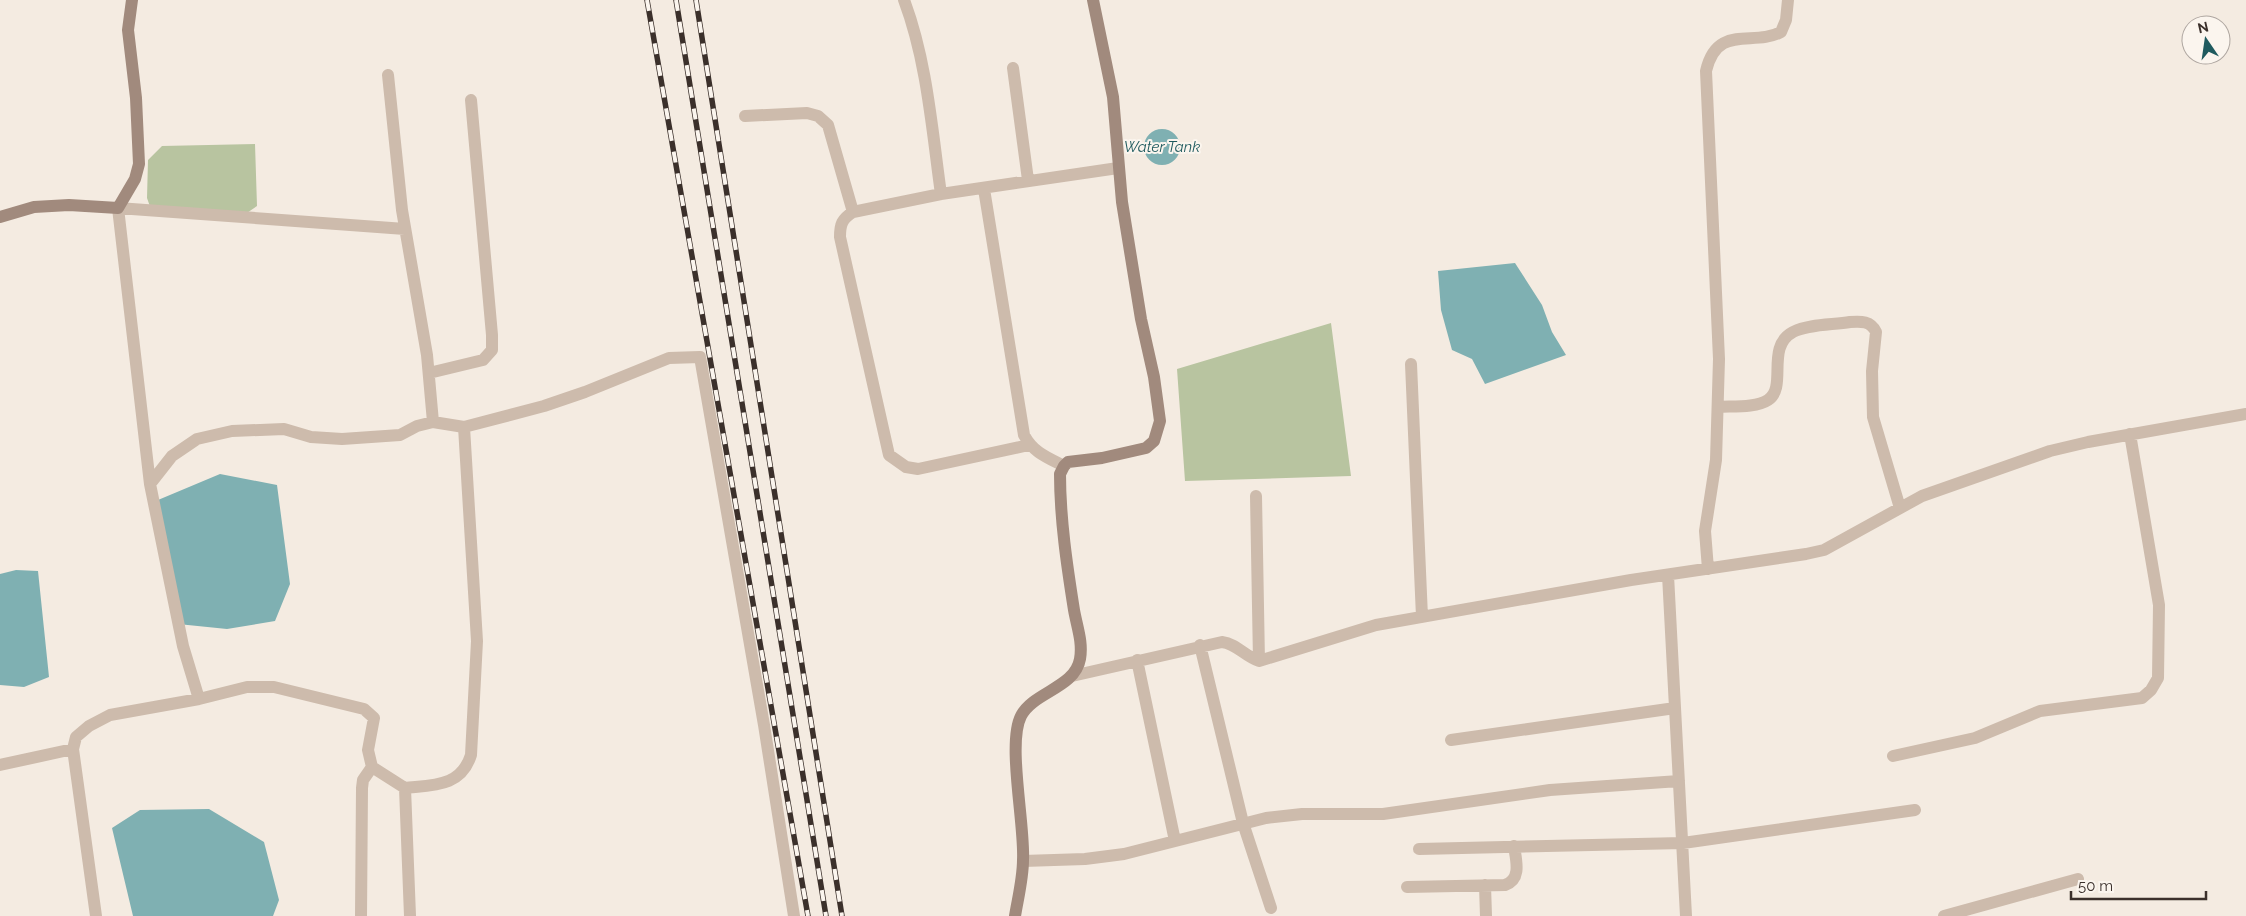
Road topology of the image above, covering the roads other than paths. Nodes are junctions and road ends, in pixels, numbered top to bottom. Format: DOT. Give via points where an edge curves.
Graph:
graph roads {
  1 [pos="132,0"];
  2 [pos="904,0"];
  3 [pos="1093,0"];
  4 [pos="1788,0"];
  5 [pos="1013,68"];
  6 [pos="388,75"];
  7 [pos="471,100"];
  8 [pos="745,116"];
  9 [pos="1118,168"];
  10 [pos="1028,180"];
  11 [pos="984,189"];
  12 [pos="942,194"];
  13 [pos="118,208"];
  14 [pos="854,212"];
  15 [pos="0,217"];
  16 [pos="405,229"];
  17 [pos="1411,364"];
  18 [pos="429,373"];
  19 [pos="1718,407"];
  20 [pos="2246,414"];
  21 [pos="433,422"];
  22 [pos="464,427"];
  23 [pos="2130,434"];
  24 [pos="1029,445"];
  25 [pos="1064,466"];
  26 [pos="150,484"];
  27 [pos="1256,496"];
  28 [pos="1900,508"];
  29 [pos="1708,569"];
  30 [pos="1668,575"];
  31 [pos="1422,617"];
  32 [pos="1200,645"];
  33 [pos="1137,660"];
  34 [pos="1259,661"];
  35 [pos="1072,676"];
  36 [pos="199,699"];
  37 [pos="1675,708"];
  38 [pos="1451,740"];
  39 [pos="74,749"];
  40 [pos="1893,756"];
  41 [pos="0,765"];
  42 [pos="372,767"];
  43 [pos="1679,781"];
  44 [pos="405,788"];
  45 [pos="1915,810"];
  46 [pos="1243,823"];
  47 [pos="1175,841"];
  48 [pos="1683,844"];
  49 [pos="1514,846"];
  50 [pos="1419,849"];
  51 [pos="1023,861"];
  52 [pos="2078,879"];
  53 [pos="1485,885"];
  54 [pos="1407,887"];
  55 [pos="1271,908"];
  56 [pos="96,916"];
  57 [pos="361,916"];
  58 [pos="410,916"];
  59 [pos="794,916"];
  60 [pos="1015,916"];
  61 [pos="1486,916"];
  62 [pos="1686,916"];
  63 [pos="1944,916"];
  1 -- 13 [label="street" via="128,30 139,164 135,180"];
  2 -- 12 [label="street" via="925,88"];
  3 -- 9 [label="street" via="1113,97"];
  4 -- 19 [label="street" via="1781,32 1724,43 1709,60 1706,71 1719,359"];
  5 -- 10 [label="street"];
  6 -- 16 [label="street"];
  7 -- 18 [label="street" via="492,350 483,360"];
  8 -- 14 [label="street" via="808,113 818,116 828,125"];
  9 -- 10 [label="street"];
  9 -- 25 [label="street" via="1141,319 1154,378 1158,432 1146,448 1068,462"];
  10 -- 11 [label="street"];
  11 -- 12 [label="street"];
  11 -- 24 [label="street" via="1020,423"];
  12 -- 14 [label="street"];
  13 -- 15 [label="street" via="34,207"];
  13 -- 16 [label="street"];
  13 -- 26 [label="street"];
  14 -- 24 [label="street" via="844,217 840,237 889,455 906,467 918,468"];
  16 -- 18 [label="street"];
  17 -- 31 [label="street"];
  18 -- 21 [label="street"];
  19 -- 28 [label="street" via="1769,400 1774,393 1778,351 1782,341 1792,332 1867,322 1876,332 1872,417"];
  19 -- 29 [label="street" via="1716,460 1705,531"];
  20 -- 23 [label="street"];
  21 -- 22 [label="street"];
  21 -- 26 [label="street" via="400,435 342,438 311,437 284,429 232,431 197,439 172,456"];
  22 -- 44 [label="street" via="477,641 472,755 460,776 434,785"];
  22 -- 59 [label="street" via="544,406 669,358 700,356"];
  23 -- 28 [label="street" via="2050,451 1922,496"];
  23 -- 40 [label="street" via="2159,606 2158,678 2151,690 2142,698 2040,711 1975,738"];
  24 -- 25 [label="street" via="1037,453"];
  25 -- 35 [label="street" via="1060,474 1061,503 1074,612 1080,634 1080,660"];
  26 -- 36 [label="street" via="183,646"];
  27 -- 34 [label="street"];
  28 -- 29 [label="street" via="1824,550"];
  29 -- 30 [label="street"];
  30 -- 31 [label="street"];
  30 -- 37 [label="street"];
  31 -- 34 [label="street" via="1376,625"];
  32 -- 33 [label="street"];
  32 -- 34 [label="street" via="1232,643 1246,656"];
  32 -- 46 [label="street"];
  33 -- 35 [label="street"];
  33 -- 47 [label="street"];
  35 -- 51 [label="street" via="1031,704 1021,716 1016,765"];
  36 -- 39 [label="street" via="110,715 76,737"];
  36 -- 42 [label="street" via="247,687 274,687 364,708 374,718 368,750"];
  37 -- 38 [label="street"];
  37 -- 43 [label="street"];
  39 -- 41 [label="street"];
  39 -- 56 [label="street"];
  42 -- 44 [label="street"];
  42 -- 57 [label="street" via="363,780 362,788"];
  43 -- 46 [label="street" via="1550,790 1383,814 1302,814"];
  43 -- 48 [label="street"];
  44 -- 58 [label="street"];
  45 -- 48 [label="street"];
  46 -- 47 [label="street"];
  46 -- 55 [label="street"];
  47 -- 51 [label="street" via="1106,857"];
  48 -- 49 [label="street"];
  48 -- 62 [label="street"];
  49 -- 50 [label="street"];
  49 -- 53 [label="street" via="1517,867 1512,882"];
  51 -- 60 [label="street"];
  52 -- 63 [label="street"];
  53 -- 54 [label="street"];
  53 -- 61 [label="street"];
}
